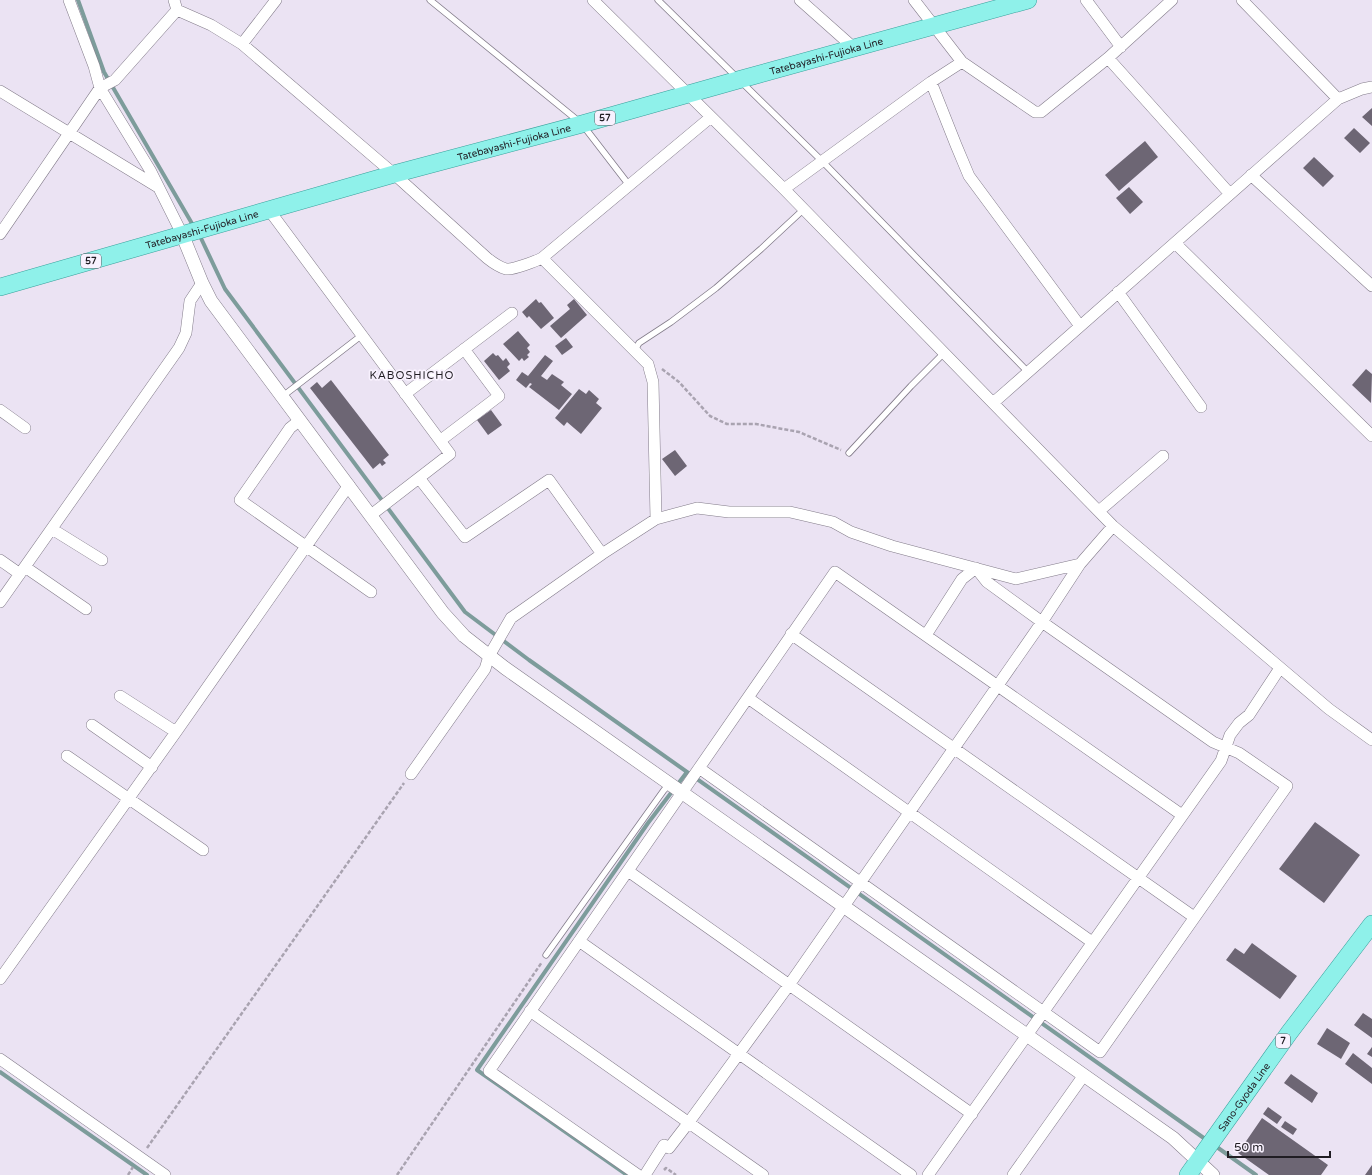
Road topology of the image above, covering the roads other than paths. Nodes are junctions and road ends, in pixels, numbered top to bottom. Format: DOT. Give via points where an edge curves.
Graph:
graph roads {
  1 [pos="69,0"];
  2 [pos="276,0"];
  3 [pos="430,0"];
  4 [pos="593,0"];
  5 [pos="658,0"];
  6 [pos="800,0"];
  7 [pos="914,0"];
  8 [pos="1025,0"];
  9 [pos="1086,0"];
  10 [pos="1172,0"];
  11 [pos="1242,0"];
  12 [pos="176,5"];
  13 [pos="934,26"];
  14 [pos="242,44"];
  15 [pos="1120,47"];
  16 [pos="854,48"];
  17 [pos="1108,58"];
  18 [pos="962,62"];
  19 [pos="738,80"];
  20 [pos="931,82"];
  21 [pos="1372,87"];
  22 [pos="100,88"];
  23 [pos="0,91"];
  24 [pos="688,95"];
  25 [pos="1338,99"];
  26 [pos="710,117"];
  27 [pos="582,124"];
  28 [pos="68,133"];
  29 [pos="822,161"];
  30 [pos="394,174"];
  31 [pos="1252,175"];
  32 [pos="630,186"];
  33 [pos="159,188"];
  34 [pos="784,189"];
  35 [pos="1230,194"];
  36 [pos="804,209"];
  37 [pos="269,210"];
  38 [pos="0,234"];
  39 [pos="182,234"];
  40 [pos="1175,243"];
  41 [pos="542,258"];
  42 [pos="202,283"];
  43 [pos="1372,286"];
  44 [pos="0,288"];
  45 [pos="1118,292"];
  46 [pos="512,313"];
  47 [pos="1080,326"];
  48 [pos="362,335"];
  49 [pos="464,349"];
  50 [pos="636,350"];
  51 [pos="944,353"];
  52 [pos="1028,372"];
  53 [pos="405,394"];
  54 [pos="283,396"];
  55 [pos="993,403"];
  56 [pos="1201,407"];
  57 [pos="0,410"];
  58 [pos="300,420"];
  59 [pos="25,428"];
  60 [pos="1372,436"];
  61 [pos="441,440"];
  62 [pos="849,453"];
  63 [pos="1163,456"];
  64 [pos="419,478"];
  65 [pos="349,485"];
  66 [pos="1099,512"];
  67 [pos="371,515"];
  68 [pos="656,519"];
  69 [pos="1113,526"];
  70 [pos="52,529"];
  71 [pos="306,547"];
  72 [pos="602,554"];
  73 [pos="0,560"];
  74 [pos="102,560"];
  75 [pos="1080,564"];
  76 [pos="976,568"];
  77 [pos="22,571"];
  78 [pos="371,592"];
  79 [pos="0,602"];
  80 [pos="86,609"];
  81 [pos="1042,622"];
  82 [pos="791,634"];
  83 [pos="926,635"];
  84 [pos="490,656"];
  85 [pos="1280,668"];
  86 [pos="997,686"];
  87 [pos="120,696"];
  88 [pos="748,698"];
  89 [pos="92,725"];
  90 [pos="176,732"];
  91 [pos="1372,740"];
  92 [pos="1226,747"];
  93 [pos="954,748"];
  94 [pos="67,756"];
  95 [pos="152,767"];
  96 [pos="699,768"];
  97 [pos="411,774"];
  98 [pos="670,784"];
  99 [pos="682,792"];
  100 [pos="129,798"];
  101 [pos="909,812"];
  102 [pos="1182,815"];
  103 [pos="203,850"];
  104 [pos="628,871"];
  105 [pos="1138,878"];
  106 [pos="861,883"];
  107 [pos="844,907"];
  108 [pos="1194,917"];
  109 [pos="1372,924"];
  110 [pos="579,941"];
  111 [pos="1092,942"];
  112 [pos="546,955"];
  113 [pos="0,979"];
  114 [pos="789,985"];
  115 [pos="530,1011"];
  116 [pos="1044,1013"];
  117 [pos="1027,1036"];
  118 [pos="739,1054"];
  119 [pos="0,1059"];
  120 [pos="1084,1075"];
  121 [pos="972,1114"];
  122 [pos="689,1122"];
  123 [pos="1193,1168"];
  124 [pos="165,1175"];
  125 [pos="638,1175"];
  126 [pos="645,1175"];
  127 [pos="763,1175"];
  128 [pos="911,1175"];
  129 [pos="928,1175"];
  130 [pos="1013,1175"];
  131 [pos="1213,1175"];
  1 -- 22 [label="street"];
  2 -- 14 [label="street"];
  3 -- 27 [label="lane"];
  4 -- 24 [label="street"];
  5 -- 19 [label="lane"];
  6 -- 16 [label="street"];
  7 -- 13 [label="street"];
  8 -- 13 [label="main road, Tatebayashi-Fujioka Line / 57"];
  9 -- 15 [label="street"];
  10 -- 15 [label="street"];
  11 -- 25 [label="street"];
  12 -- 14 [label="street"];
  12 -- 22 [label="street" via="114,80"];
  13 -- 16 [label="main road, Tatebayashi-Fujioka Line / 57"];
  13 -- 18 [label="street"];
  14 -- 30 [label="street"];
  15 -- 17 [label="street"];
  16 -- 19 [label="main road, Tatebayashi-Fujioka Line / 57"];
  17 -- 18 [label="street" via="1041,112 1035,112"];
  17 -- 35 [label="street"];
  18 -- 20 [label="street"];
  19 -- 24 [label="main road, Tatebayashi-Fujioka Line / 57"];
  19 -- 29 [label="lane"];
  20 -- 29 [label="street"];
  20 -- 47 [label="street" via="969,176"];
  21 -- 25 [label="street"];
  22 -- 28 [label="street"];
  22 -- 33 [label="street"];
  23 -- 28 [label="street"];
  24 -- 26 [label="street"];
  24 -- 27 [label="main road, Tatebayashi-Fujioka Line / 57"];
  25 -- 31 [label="street"];
  26 -- 32 [label="street"];
  26 -- 34 [label="street"];
  27 -- 30 [label="main road, Tatebayashi-Fujioka Line / 57"];
  27 -- 32 [label="lane"];
  28 -- 33 [label="street"];
  28 -- 38 [label="street"];
  29 -- 34 [label="street"];
  29 -- 52 [label="lane"];
  30 -- 37 [label="main road, Tatebayashi-Fujioka Line / 57"];
  30 -- 41 [label="street" via="492,262 507,269"];
  31 -- 35 [label="street"];
  31 -- 43 [label="street"];
  32 -- 41 [label="street"];
  33 -- 39 [label="street"];
  34 -- 36 [label="street"];
  35 -- 40 [label="street"];
  36 -- 50 [label="lane" via="716,288 640,342"];
  36 -- 51 [label="street"];
  37 -- 39 [label="main road, Tatebayashi-Fujioka Line / 57"];
  37 -- 48 [label="street"];
  39 -- 42 [label="street"];
  39 -- 44 [label="main road, Tatebayashi-Fujioka Line / 57"];
  40 -- 45 [label="street"];
  40 -- 60 [label="street"];
  41 -- 50 [label="street"];
  42 -- 54 [label="street" via="211,301"];
  42 -- 70 [label="street" via="190,301 186,333 179,348"];
  45 -- 47 [label="street"];
  45 -- 56 [label="street"];
  46 -- 49 [label="street"];
  47 -- 52 [label="street"];
  48 -- 53 [label="street"];
  48 -- 54 [label="lane"];
  49 -- 53 [label="street"];
  49 -- 61 [label="street" via="498,396"];
  50 -- 68 [label="street" via="648,364 653,382"];
  51 -- 55 [label="street"];
  51 -- 62 [label="lane"];
  52 -- 55 [label="street"];
  53 -- 61 [label="street"];
  54 -- 58 [label="street"];
  55 -- 66 [label="street"];
  57 -- 59 [label="street"];
  58 -- 65 [label="street"];
  58 -- 71 [label="street" via="290,428 240,500"];
  61 -- 64 [label="street" via="450,454"];
  63 -- 66 [label="street"];
  64 -- 67 [label="street"];
  64 -- 72 [label="street" via="465,537 548,480"];
  65 -- 67 [label="street"];
  65 -- 71 [label="street"];
  66 -- 69 [label="street"];
  67 -- 84 [label="street" via="443,613 464,636"];
  68 -- 72 [label="street"];
  68 -- 76 [label="street" via="697,508 729,512 790,512 833,522 851,532 892,546"];
  69 -- 75 [label="street"];
  69 -- 85 [label="street"];
  70 -- 74 [label="street"];
  70 -- 77 [label="street"];
  71 -- 78 [label="street"];
  71 -- 90 [label="street"];
  72 -- 84 [label="street" via="511,618"];
  73 -- 77 [label="street"];
  75 -- 76 [label="street" via="1016,579"];
  75 -- 81 [label="street"];
  76 -- 81 [label="street" via="987,582"];
  76 -- 83 [label="street" via="962,580"];
  77 -- 79 [label="street"];
  77 -- 80 [label="street"];
  81 -- 86 [label="street"];
  81 -- 92 [label="street" via="1213,742"];
  82 -- 83 [label="street" via="835,572"];
  82 -- 88 [label="street"];
  82 -- 93 [label="street"];
  83 -- 86 [label="street"];
  84 -- 97 [label="street" via="485,669"];
  84 -- 98 [label="street"];
  85 -- 91 [label="street" via="1329,709"];
  85 -- 92 [label="street" via="1249,715 1230,735"];
  86 -- 93 [label="street"];
  86 -- 102 [label="street"];
  87 -- 90 [label="street"];
  88 -- 96 [label="street"];
  88 -- 101 [label="street"];
  89 -- 95 [label="street"];
  90 -- 95 [label="street"];
  92 -- 102 [label="street" via="1221,761"];
  92 -- 108 [label="street" via="1287,786"];
  93 -- 101 [label="street"];
  93 -- 105 [label="street"];
  94 -- 100 [label="street"];
  95 -- 100 [label="street"];
  96 -- 99 [label="street"];
  96 -- 106 [label="street"];
  98 -- 99 [label="street"];
  98 -- 112 [label="lane"];
  99 -- 104 [label="street"];
  99 -- 107 [label="street"];
  100 -- 103 [label="street"];
  100 -- 113 [label="street"];
  101 -- 106 [label="street"];
  101 -- 111 [label="street"];
  102 -- 105 [label="street"];
  104 -- 110 [label="street"];
  104 -- 114 [label="street"];
  105 -- 108 [label="street"];
  105 -- 111 [label="street"];
  106 -- 107 [label="street"];
  106 -- 116 [label="street"];
  107 -- 114 [label="street"];
  107 -- 117 [label="street"];
  108 -- 116 [label="street" via="1100,1052"];
  109 -- 123 [label="main road, Sano-Gyoda Line / 7" via="1289,1033"];
  110 -- 115 [label="street"];
  110 -- 118 [label="street"];
  111 -- 116 [label="street"];
  114 -- 118 [label="street"];
  114 -- 121 [label="street"];
  115 -- 122 [label="street"];
  115 -- 125 [label="street" via="489,1071"];
  116 -- 117 [label="street"];
  117 -- 120 [label="street"];
  117 -- 121 [label="street"];
  118 -- 122 [label="street"];
  118 -- 128 [label="street"];
  119 -- 124 [label="street"];
  120 -- 123 [label="street" via="1173,1138"];
  120 -- 130 [label="street"];
  121 -- 129 [label="street"];
  122 -- 126 [label="street" via="669,1148 664,1145"];
  122 -- 127 [label="street"];
  123 -- 131 [label="street"];
}
